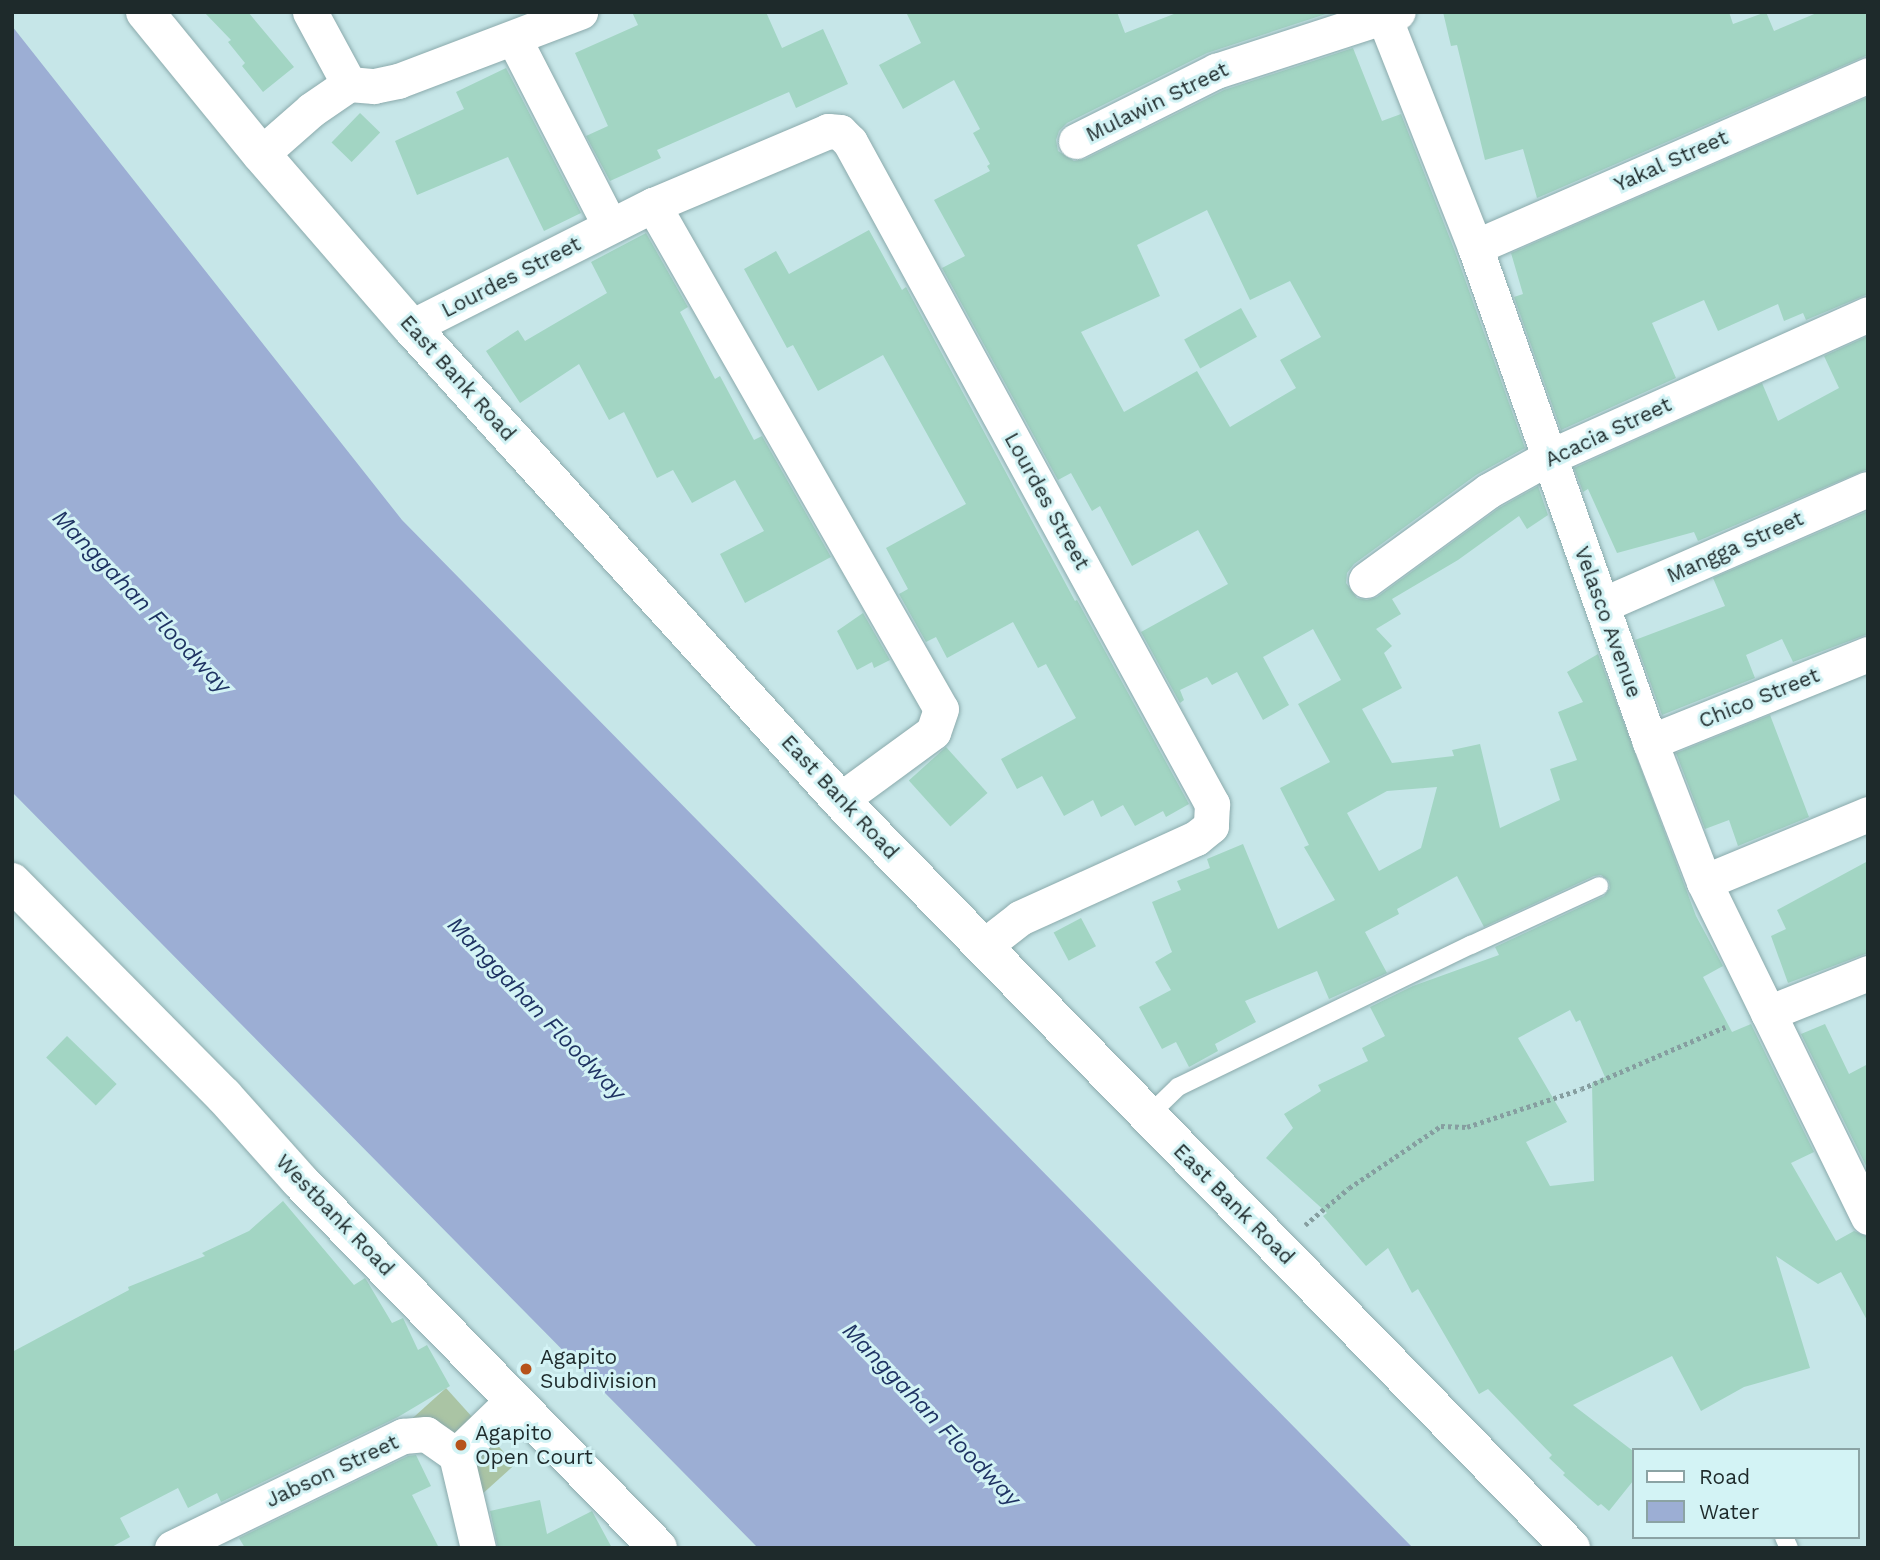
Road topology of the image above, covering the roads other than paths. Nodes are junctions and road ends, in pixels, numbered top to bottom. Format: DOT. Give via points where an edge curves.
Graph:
graph roads {
  1 [pos="145,12"];
  2 [pos="310,12"];
  3 [pos="580,12"];
  4 [pos="1388,14"];
  5 [pos="514,39"];
  6 [pos="1868,75"];
  7 [pos="349,84"];
  8 [pos="1076,141"];
  9 [pos="261,154"];
  10 [pos="653,205"];
  11 [pos="610,226"];
  12 [pos="1475,247"];
  13 [pos="1868,314"];
  14 [pos="411,327"];
  15 [pos="1549,457"];
  16 [pos="1868,489"];
  17 [pos="1366,580"];
  18 [pos="1602,605"];
  19 [pos="1868,654"];
  20 [pos="1650,742"];
  21 [pos="840,800"];
  22 [pos="1868,814"];
  23 [pos="12,882"];
  24 [pos="1704,882"];
  25 [pos="1599,886"];
  26 [pos="984,946"];
  27 [pos="1868,973"];
  28 [pos="1768,1013"];
  29 [pos="1148,1116"];
  30 [pos="1853,1151"];
  31 [pos="1868,1217"];
  32 [pos="514,1399"];
  33 [pos="456,1455"];
  34 [pos="172,1548"];
  35 [pos="478,1548"];
  36 [pos="658,1548"];
  37 [pos="1571,1548"];
  1 -- 9 [label="main road, East Bank Road"];
  2 -- 7 [label="street"];
  3 -- 5 [label="street"];
  4 -- 8 [label="street, Mulawin Street" via="1216,71"];
  4 -- 12 [label="street, Velasco Avenue"];
  5 -- 7 [label="street" via="398,81 374,86"];
  5 -- 11 [label="street"];
  6 -- 12 [label="street, Yakal Street"];
  7 -- 9 [label="street"];
  9 -- 14 [label="main road, East Bank Road"];
  10 -- 11 [label="street, Lourdes Street"];
  10 -- 21 [label="street" via="941,709 933,732"];
  10 -- 26 [label="street, Lourdes Street" via="828,131 840,132 850,142 1212,804 1211,826 1196,838 1020,918"];
  11 -- 14 [label="street, Lourdes Street"];
  12 -- 15 [label="street, Velasco Avenue"];
  13 -- 15 [label="street, Acacia Street"];
  14 -- 21 [label="main road, East Bank Road"];
  15 -- 17 [label="street, Acacia Street" via="1488,491"];
  15 -- 18 [label="street, Velasco Avenue"];
  16 -- 18 [label="street, Mangga Street"];
  18 -- 20 [label="street, Velasco Avenue"];
  19 -- 20 [label="street, Chico Street"];
  20 -- 24 [label="street, Velasco Avenue"];
  21 -- 26 [label="main road, East Bank Road"];
  22 -- 24 [label="street"];
  23 -- 32 [label="main road, Westbank Road"];
  24 -- 28 [label="street, Velasco Avenue"];
  25 -- 29 [label="lane" via="1178,1087"];
  26 -- 29 [label="main road, East Bank Road"];
  27 -- 28 [label="street"];
  28 -- 30 [label="street, Velasco Avenue"];
  29 -- 37 [label="main road, East Bank Road"];
  30 -- 31 [label="street, Velasco Avenue"];
  32 -- 33 [label="street"];
  32 -- 36 [label="main road, Westbank Road"];
  33 -- 34 [label="street, Jabson Street" via="426,1434 403,1436"];
  33 -- 35 [label="street"];
}
